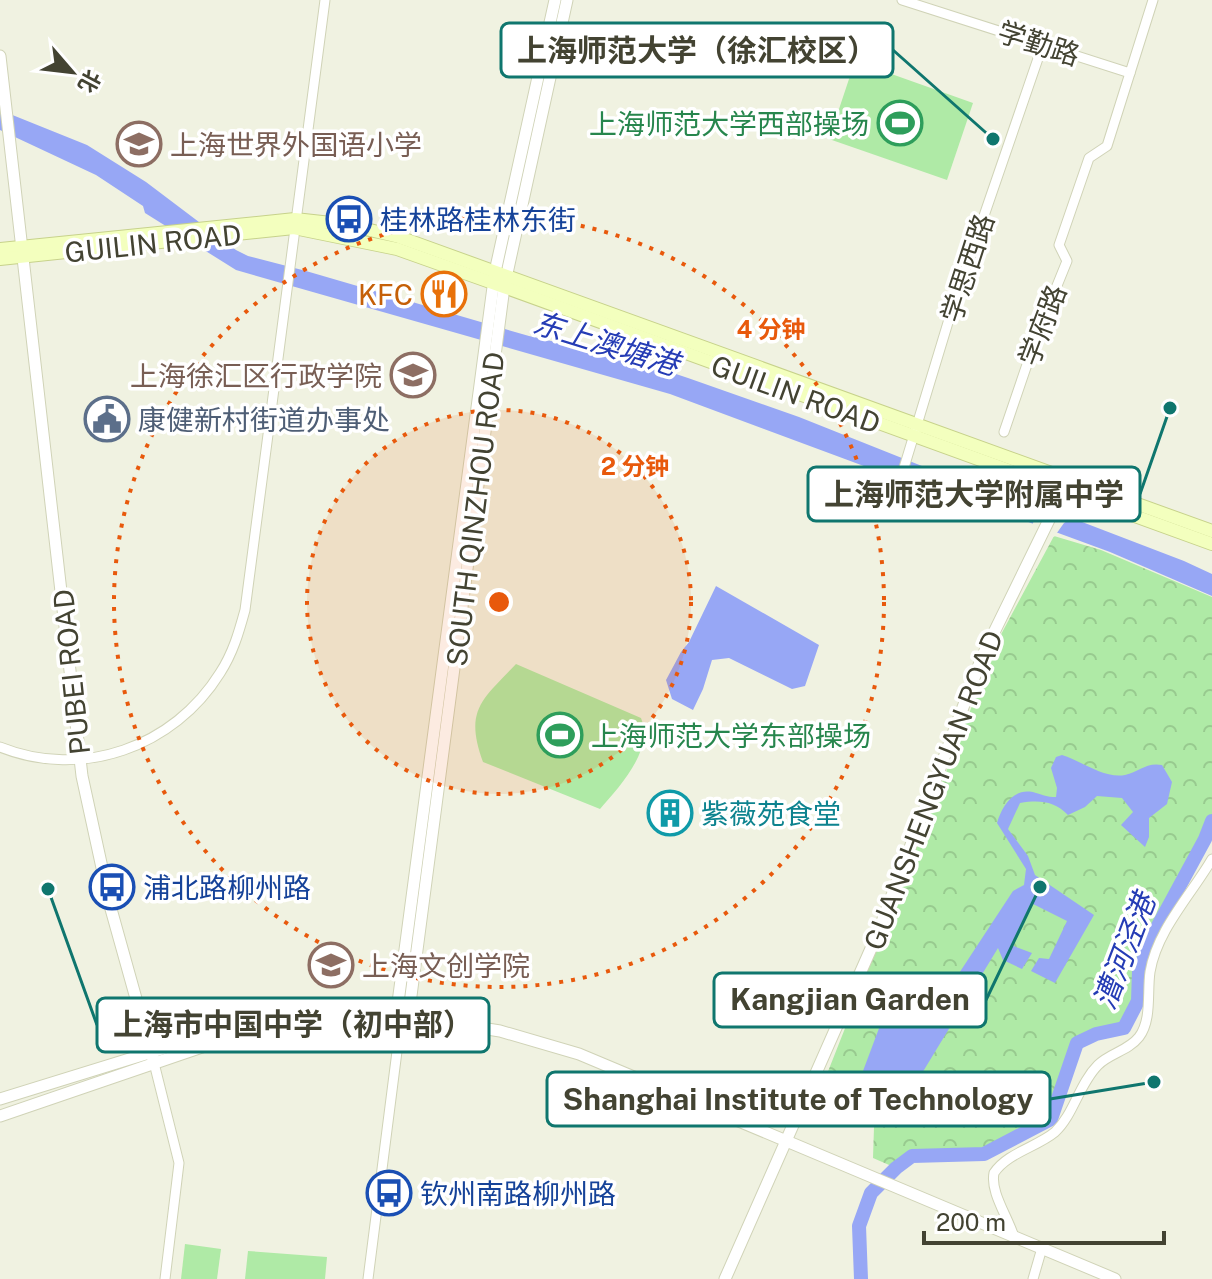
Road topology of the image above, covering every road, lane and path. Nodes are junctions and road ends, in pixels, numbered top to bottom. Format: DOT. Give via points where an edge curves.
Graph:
graph roads {
  1 [pos="325,0"];
  2 [pos="555,0"];
  3 [pos="567,0"];
  4 [pos="902,0"];
  5 [pos="1153,0"];
  6 [pos="1043,44"];
  7 [pos="0,56"];
  8 [pos="1130,73"];
  9 [pos="295,224"];
  10 [pos="222,231"];
  11 [pos="0,249"];
  12 [pos="23,251"];
  13 [pos="0,259"];
  14 [pos="500,279"];
  15 [pos="916,431"];
  16 [pos="1004,432"];
  17 [pos="1066,485"];
  18 [pos="898,490"];
  19 [pos="1212,531"];
  20 [pos="1212,544"];
  21 [pos="0,747"];
  22 [pos="80,760"];
  23 [pos="1212,859"];
  24 [pos="402,1013"];
  25 [pos="153,1058"];
  26 [pos="0,1099"];
  27 [pos="0,1116"];
  28 [pos="787,1141"];
  29 [pos="1014,1237"];
  30 [pos="1042,1248"];
  31 [pos="165,1279"];
  32 [pos="368,1279"];
  33 [pos="725,1279"];
  34 [pos="1033,1279"];
  35 [pos="1115,1279"];
  1 -- 9 [label="street"];
  2 -- 14 [label="street, SOUTH QINZHOU ROAD"];
  3 -- 14 [label="street, SOUTH QINZHOU ROAD"];
  4 -- 6 [label="street, 学勤路"];
  5 -- 8 [label="street, 学府路"];
  6 -- 8 [label="street, 学勤路"];
  6 -- 15 [label="street, 学思西路"];
  7 -- 12 [label="street, PUBEI ROAD"];
  8 -- 16 [label="street, 学府路" via="1107,146 1089,158 1059,245 1067,261"];
  9 -- 10 [label="main road, GUILIN ROAD"];
  9 -- 14 [label="main road, GUILIN ROAD"];
  9 -- 22 [label="street" via="245,610 236,643 212,684 180,719 122,752"];
  10 -- 12 [label="main road, GUILIN ROAD" via="154,233"];
  10 -- 12 [label="main road, GUILIN ROAD" via="169,241"];
  11 -- 12 [label="main road, GUILIN ROAD"];
  12 -- 13 [label="main road, GUILIN ROAD"];
  12 -- 22 [label="street, PUBEI ROAD"];
  14 -- 15 [label="main road, GUILIN ROAD"];
  14 -- 24 [label="street, SOUTH QINZHOU ROAD"];
  15 -- 17 [label="main road, GUILIN ROAD"];
  15 -- 18 [label="street, 学思西路"];
  17 -- 19 [label="main road, GUILIN ROAD"];
  17 -- 20 [label="main road, GUILIN ROAD"];
  17 -- 28 [label="street, GUANSHENGYUAN ROAD" via="982,657 877,935"];
  21 -- 22 [label="street" via="43,759"];
  22 -- 25 [label="street, PUBEI ROAD" via="111,909"];
  23 -- 29 [label="street" via="1154,954 1142,1033 1097,1066 1057,1130 994,1173 993,1186"];
  24 -- 25 [label="street" via="275,1019 233,1027"];
  24 -- 28 [label="street" via="558,1047"];
  24 -- 32 [label="street, SOUTH QINZHOU ROAD"];
  25 -- 26 [label="street"];
  25 -- 27 [label="street"];
  25 -- 31 [label="street, PUBEI ROAD" via="179,1163"];
  28 -- 29 [label="street"];
  28 -- 33 [label="street, GUANSHENGYUAN ROAD"];
  29 -- 30 [label="street"];
  30 -- 34 [label="street"];
  30 -- 35 [label="street"];
}
